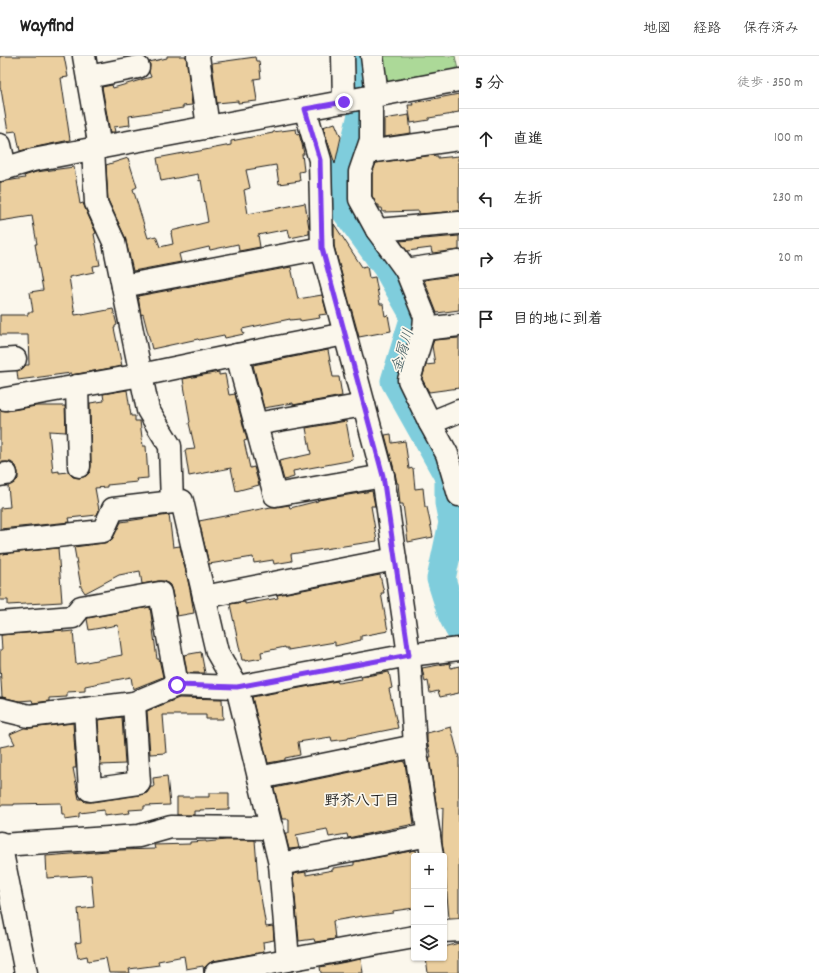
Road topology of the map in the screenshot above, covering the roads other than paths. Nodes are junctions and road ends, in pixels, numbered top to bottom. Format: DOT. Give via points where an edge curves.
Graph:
graph roads {
  1 [pos="84,56"];
  2 [pos="198,56"];
  3 [pos="343,56"];
  4 [pos="372,56"];
  5 [pos="138,67"];
  6 [pos="88,78"];
  7 [pos="459,80"];
  8 [pos="360,99"];
  9 [pos="305,109"];
  10 [pos="208,127"];
  11 [pos="459,139"];
  12 [pos="0,145"];
  13 [pos="96,148"];
  14 [pos="367,152"];
  15 [pos="2,169"];
  16 [pos="459,223"];
  17 [pos="378,230"];
  18 [pos="322,248"];
  19 [pos="459,262"];
  20 [pos="406,270"];
  21 [pos="123,286"];
  22 [pos="459,325"];
  23 [pos="424,329"];
  24 [pos="345,334"];
  25 [pos="237,355"];
  26 [pos="141,375"];
  27 [pos="77,386"];
  28 [pos="5,399"];
  29 [pos="364,405"];
  30 [pos="459,411"];
  31 [pos="430,423"];
  32 [pos="256,424"];
  33 [pos="79,466"];
  34 [pos="383,476"];
  35 [pos="459,495"];
  36 [pos="172,502"];
  37 [pos="0,542"];
  38 [pos="395,559"];
  39 [pos="204,596"];
  40 [pos="0,623"];
  41 [pos="459,649"];
  42 [pos="409,655"];
  43 [pos="177,685"];
  44 [pos="237,687"];
  45 [pos="134,703"];
  46 [pos="0,709"];
  47 [pos="85,709"];
  48 [pos="415,746"];
  49 [pos="259,778"];
  50 [pos="272,828"];
  51 [pos="0,844"];
  52 [pos="431,846"];
  53 [pos="280,864"];
  54 [pos="459,930"];
  55 [pos="447,931"];
  56 [pos="411,937"];
  57 [pos="299,964"];
  58 [pos="25,973"];
  59 [pos="216,973"];
  1 -- 6 [label="street"];
  2 -- 10 [label="street"];
  3 -- 8 [label="street"];
  4 -- 8 [label="street"];
  5 -- 6 [label="street"];
  6 -- 13 [label="street"];
  7 -- 8 [label="street"];
  8 -- 9 [label="street"];
  8 -- 14 [label="street" via="371,110 371,140"];
  9 -- 10 [label="street"];
  9 -- 18 [label="street" via="320,160"];
  10 -- 13 [label="street"];
  11 -- 14 [label="street"];
  12 -- 15 [label="street"];
  13 -- 15 [label="street" via="33,160"];
  13 -- 21 [label="street" via="96,203 114,242"];
  14 -- 17 [label="street" via="360,172 360,199"];
  16 -- 17 [label="street"];
  17 -- 20 [label="street"];
  18 -- 21 [label="street"];
  18 -- 24 [label="street"];
  19 -- 20 [label="street"];
  20 -- 23 [label="street" via="425,317"];
  21 -- 26 [label="street"];
  22 -- 23 [label="street"];
  23 -- 31 [label="street" via="409,380"];
  24 -- 25 [label="street"];
  24 -- 29 [label="street"];
  25 -- 26 [label="street"];
  25 -- 32 [label="street"];
  26 -- 27 [label="street"];
  26 -- 36 [label="street" via="148,410 170,446"];
  27 -- 28 [label="street"];
  27 -- 33 [label="street"];
  29 -- 32 [label="street"];
  29 -- 34 [label="street"];
  30 -- 31 [label="street"];
  31 -- 35 [label="street" via="447,454"];
  32 -- 34 [label="street" via="275,495"];
  34 -- 38 [label="street"];
  36 -- 37 [label="street" via="113,509 103,531"];
  36 -- 39 [label="street" via="182,501"];
  38 -- 39 [label="street"];
  38 -- 42 [label="street"];
  39 -- 44 [label="street" via="217,652"];
  40 -- 43 [label="street" via="73,617 81,607 160,593"];
  41 -- 42 [label="street"];
  42 -- 44 [label="street"];
  42 -- 48 [label="street"];
  43 -- 44 [label="street"];
  43 -- 45 [label="street"];
  44 -- 49 [label="street"];
  45 -- 47 [label="street"];
  45 -- 47 [label="street" via="139,783 90,790"];
  46 -- 47 [label="street" via="29,716"];
  48 -- 49 [label="street"];
  48 -- 52 [label="street"];
  49 -- 50 [label="street"];
  50 -- 51 [label="street" via="171,827 139,836"];
  50 -- 53 [label="street"];
  51 -- 58 [label="street"];
  52 -- 53 [label="street"];
  53 -- 57 [label="street"];
  54 -- 55 [label="street"];
  56 -- 57 [label="street"];
  57 -- 59 [label="street"];
}
